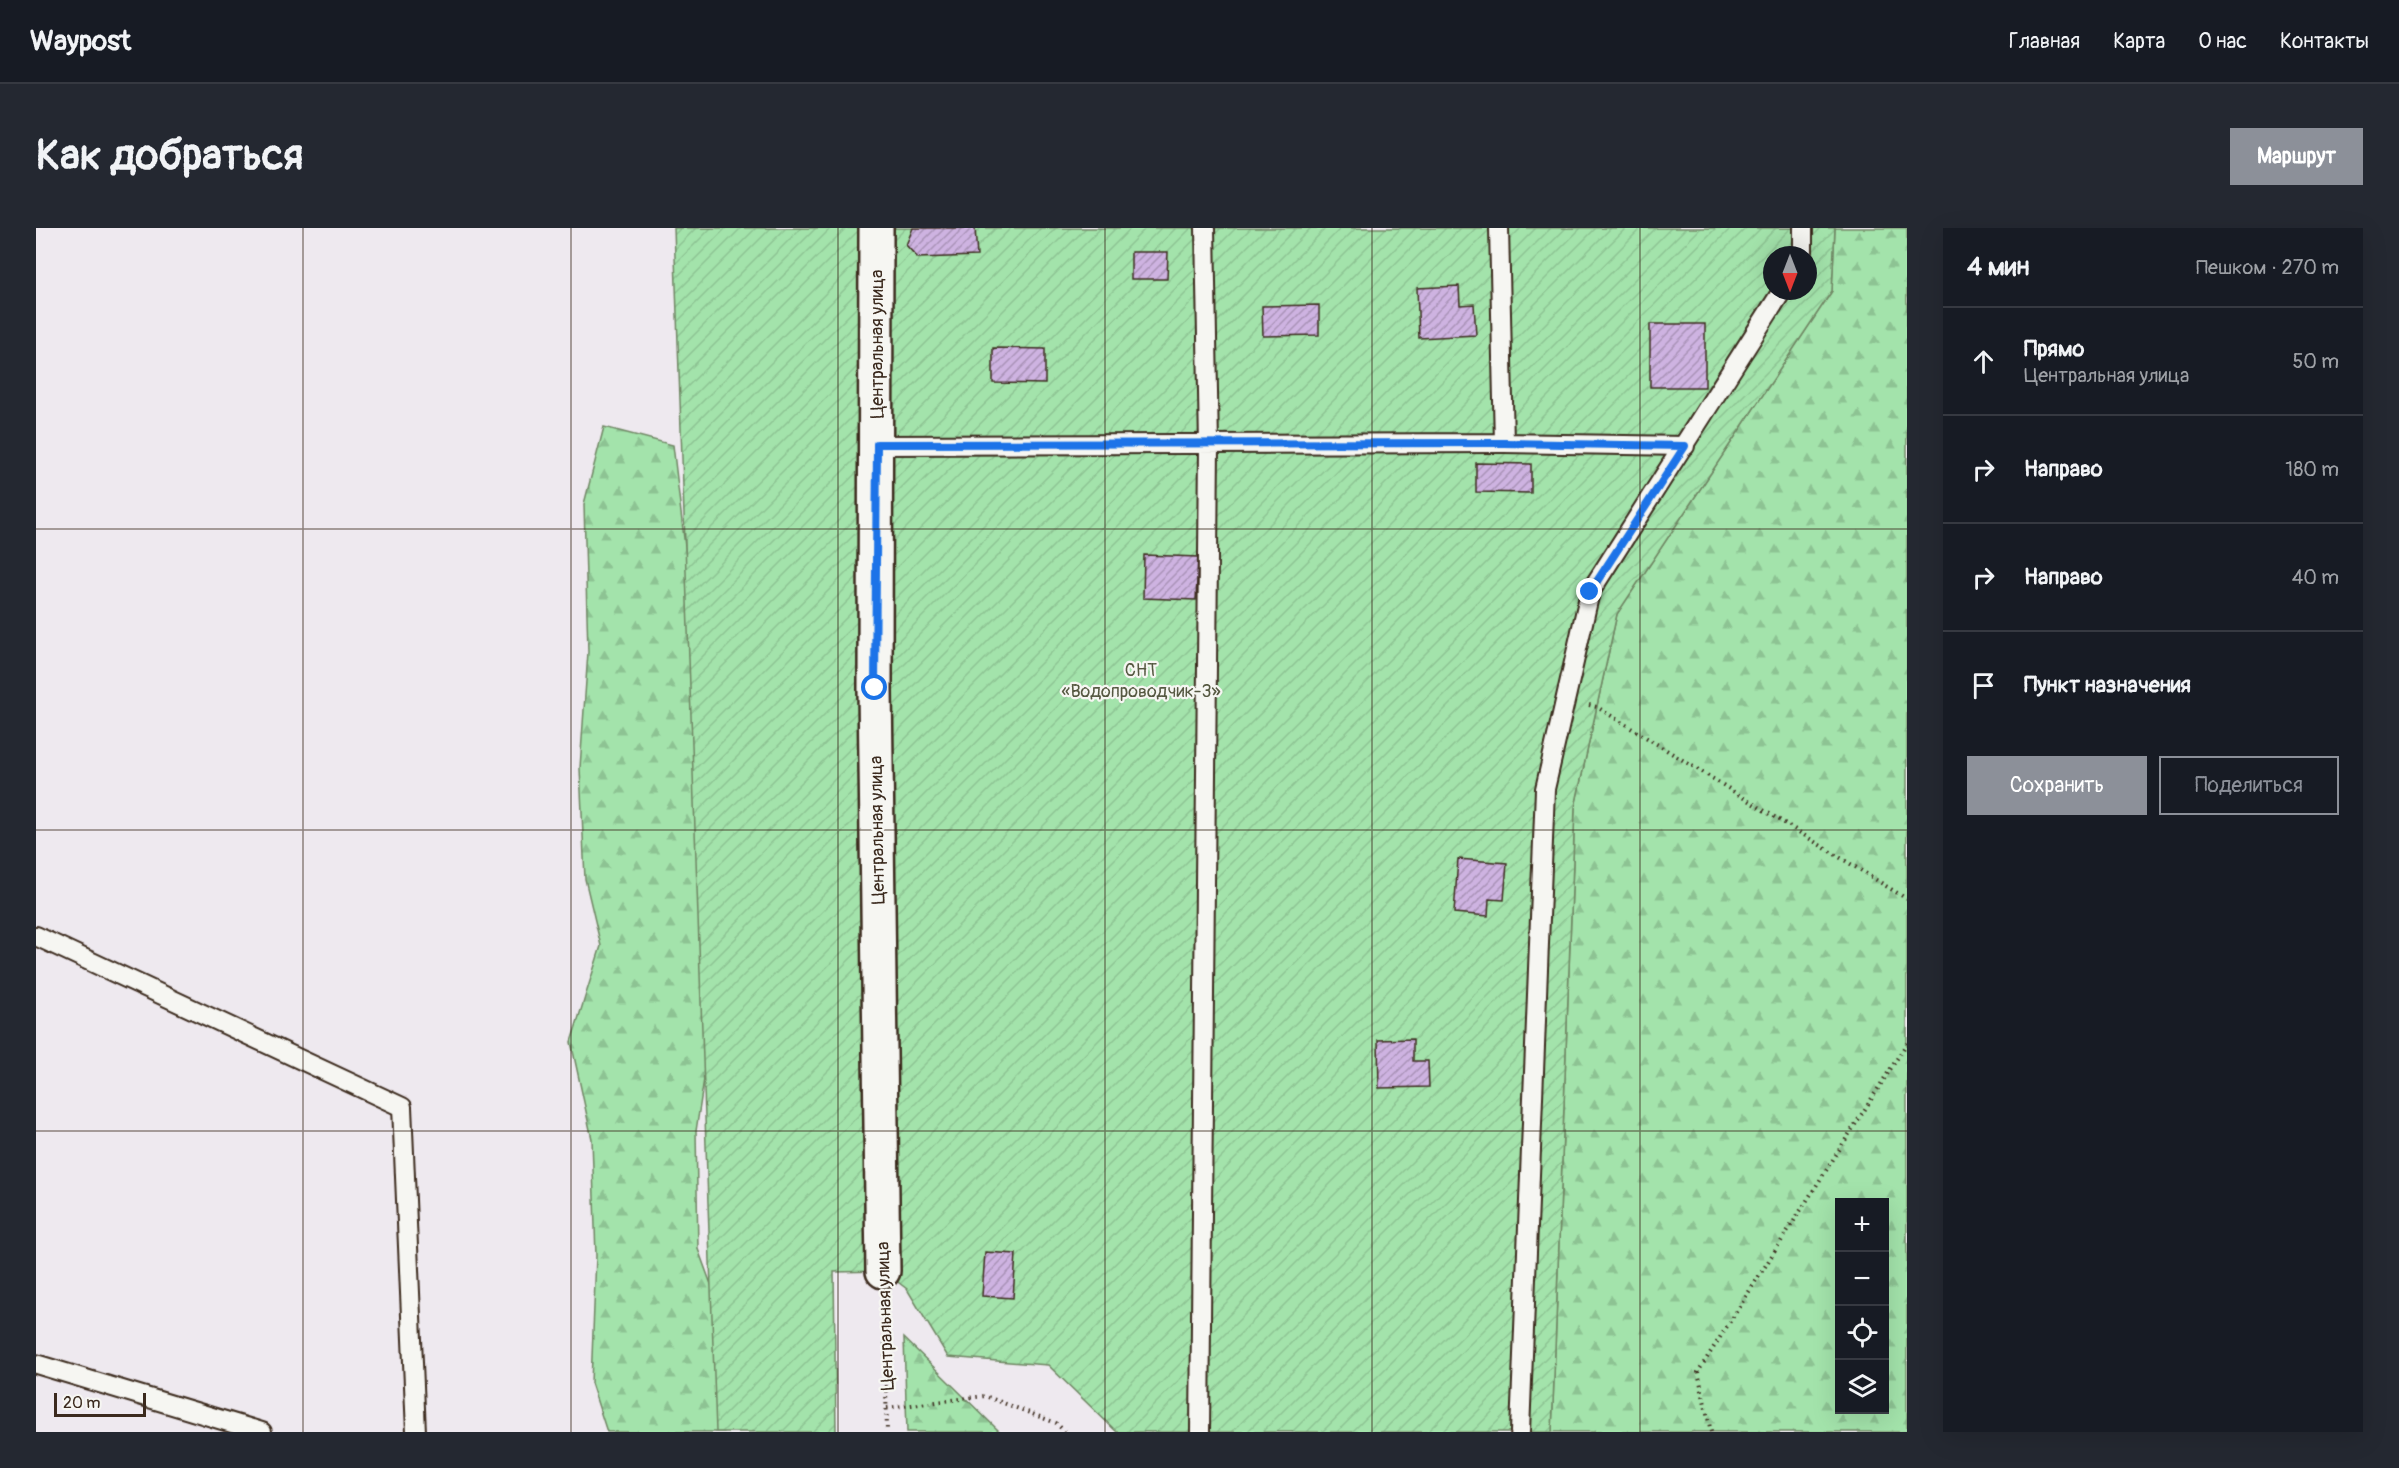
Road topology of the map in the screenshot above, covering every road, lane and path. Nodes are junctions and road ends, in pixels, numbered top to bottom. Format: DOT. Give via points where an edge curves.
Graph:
graph roads {
  1 [pos="876,228"];
  2 [pos="1205,228"];
  3 [pos="1499,228"];
  4 [pos="1803,228"];
  5 [pos="1803,246"];
  6 [pos="1776,300"];
  7 [pos="1504,443"];
  8 [pos="877,444"];
  9 [pos="1209,446"];
  10 [pos="1685,446"];
  11 [pos="1565,701"];
  12 [pos="1907,899"];
  13 [pos="36,936"];
  14 [pos="1907,1043"];
  15 [pos="883,1271"];
  16 [pos="36,1364"];
  17 [pos="887,1408"];
  18 [pos="262,1432"];
  19 [pos="416,1432"];
  20 [pos="887,1432"];
  21 [pos="1065,1432"];
  22 [pos="1200,1432"];
  23 [pos="1521,1432"];
  24 [pos="1711,1432"];
  1 -- 8 [label="street, Центральная улица"];
  2 -- 9 [label="lane"];
  3 -- 7 [label="lane"];
  4 -- 5 [label="lane"];
  6 -- 10 [label="lane"];
  7 -- 9 [label="lane"];
  7 -- 10 [label="lane"];
  8 -- 9 [label="lane"];
  8 -- 15 [label="street, Центральная улица" via="875,688"];
  9 -- 22 [label="lane"];
  10 -- 11 [label="lane" via="1590,592"];
  11 -- 12 [label="path" via="1597,707"];
  11 -- 23 [label="lane" via="1545,789"];
  13 -- 19 [label="lane" via="402,1107"];
  14 -- 24 [label="path" via="1698,1371"];
  15 -- 17 [label="path, Центральная улица"];
  16 -- 18 [label="lane"];
  17 -- 20 [label="path, Центральная улица"];
  17 -- 21 [label="path" via="985,1396 1056,1423"];
}
